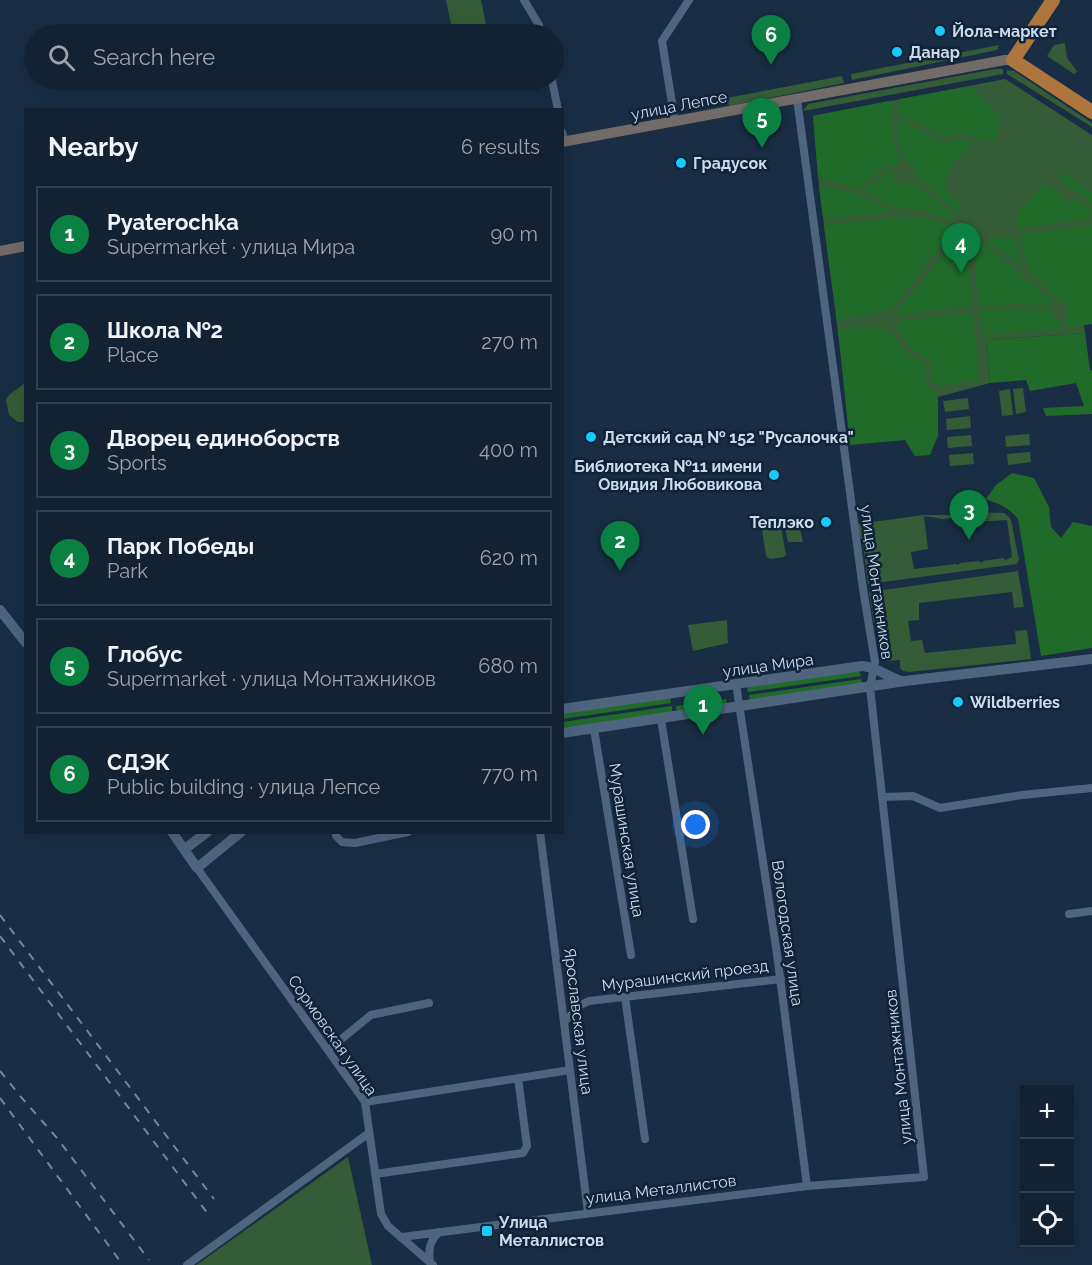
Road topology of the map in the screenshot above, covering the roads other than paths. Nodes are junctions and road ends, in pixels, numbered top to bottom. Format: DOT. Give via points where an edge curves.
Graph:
graph roads {
  1 [pos="524,0"];
  2 [pos="689,0"];
  3 [pos="1053,0"];
  4 [pos="538,24"];
  5 [pos="1013,60"];
  6 [pos="554,90"];
  7 [pos="797,99"];
  8 [pos="558,108"];
  9 [pos="1092,112"];
  10 [pos="675,122"];
  11 [pos="564,138"];
  12 [pos="24,246"];
  13 [pos="0,251"];
  14 [pos="0,610"];
  15 [pos="24,640"];
  16 [pos="1092,658"];
  17 [pos="874,668"];
  18 [pos="904,681"];
  19 [pos="736,684"];
  20 [pos="870,687"];
  21 [pos="741,707"];
  22 [pos="564,709"];
  23 [pos="661,719"];
  24 [pos="594,729"];
  25 [pos="564,733"];
  26 [pos="1092,788"];
  27 [pos="882,797"];
  28 [pos="174,834"];
  29 [pos="204,834"];
  30 [pos="239,834"];
  31 [pos="336,834"];
  32 [pos="397,834"];
  33 [pos="540,834"];
  34 [pos="185,849"];
  35 [pos="197,868"];
  36 [pos="1092,911"];
  37 [pos="1069,914"];
  38 [pos="693,919"];
  39 [pos="631,956"];
  40 [pos="781,979"];
  41 [pos="625,997"];
  42 [pos="429,1003"];
  43 [pos="564,1022"];
  44 [pos="328,1050"];
  45 [pos="570,1070"];
  46 [pos="518,1078"];
  47 [pos="365,1102"];
  48 [pos="369,1133"];
  49 [pos="645,1139"];
  50 [pos="375,1174"];
  51 [pos="924,1177"];
  52 [pos="807,1186"];
  53 [pos="588,1213"];
  54 [pos="439,1232"];
  55 [pos="402,1237"];
  56 [pos="432,1264"];
  57 [pos="187,1265"];
  1 -- 4 [label="street"];
  2 -- 10 [label="street" via="662,41"];
  3 -- 5 [label="highway"];
  5 -- 7 [label="main road, улица Лепсе"];
  5 -- 9 [label="highway"];
  6 -- 8 [label="street"];
  7 -- 10 [label="main road, улица Лепсе"];
  7 -- 17 [label="street, улица Монтажников"];
  10 -- 11 [label="main road, улица Лепсе"];
  12 -- 13 [label="main road"];
  14 -- 15 [label="street"];
  16 -- 18 [label="street, улица Мира"];
  17 -- 18 [label="street, улица Мира"];
  17 -- 19 [label="street, улица Мира" via="862,666"];
  17 -- 20 [label="street, улица Монтажников"];
  18 -- 20 [label="street, улица Мира"];
  19 -- 21 [label="street, Вологодская улица"];
  19 -- 22 [label="street, улица Мира"];
  20 -- 21 [label="street, улица Мира"];
  20 -- 27 [label="street, улица Монтажников"];
  21 -- 23 [label="street, улица Мира"];
  21 -- 40 [label="street, Вологодская улица"];
  23 -- 24 [label="street, улица Мира"];
  23 -- 38 [label="street"];
  24 -- 25 [label="street, улица Мира"];
  24 -- 39 [label="street, Мурашинская улица"];
  26 -- 27 [label="street" via="940,808 912,796"];
  27 -- 51 [label="street, улица Монтажников"];
  28 -- 34 [label="street, Сормовская улица"];
  29 -- 34 [label="street"];
  30 -- 35 [label="street"];
  31 -- 32 [label="street" via="348,843"];
  33 -- 43 [label="street, Ярославская улица"];
  34 -- 35 [label="street, Сормовская улица"];
  35 -- 44 [label="street, Сормовская улица"];
  36 -- 37 [label="street"];
  40 -- 41 [label="street, Мурашинский проезд"];
  40 -- 52 [label="street, Вологодская улица"];
  41 -- 43 [label="street, Мурашинский проезд" via="589,1001"];
  41 -- 49 [label="street"];
  42 -- 44 [label="street" via="371,1015"];
  43 -- 45 [label="street, Ярославская улица"];
  44 -- 47 [label="street, Сормовская улица"];
  45 -- 46 [label="street"];
  45 -- 53 [label="street, Ярославская улица"];
  46 -- 47 [label="street"];
  46 -- 50 [label="street" via="527,1146 523,1153"];
  47 -- 48 [label="street, Сормовская улица"];
  48 -- 50 [label="street, Сормовская улица"];
  48 -- 57 [label="street"];
  50 -- 55 [label="street, Сормовская улица" via="381,1214"];
  51 -- 52 [label="street, улица Металлистов"];
  52 -- 53 [label="street, улица Металлистов"];
  53 -- 54 [label="street, улица Металлистов"];
  54 -- 55 [label="street, улица Металлистов"];
  54 -- 56 [label="street" via="429,1246"];
  55 -- 56 [label="street, Сормовская улица"];
}
